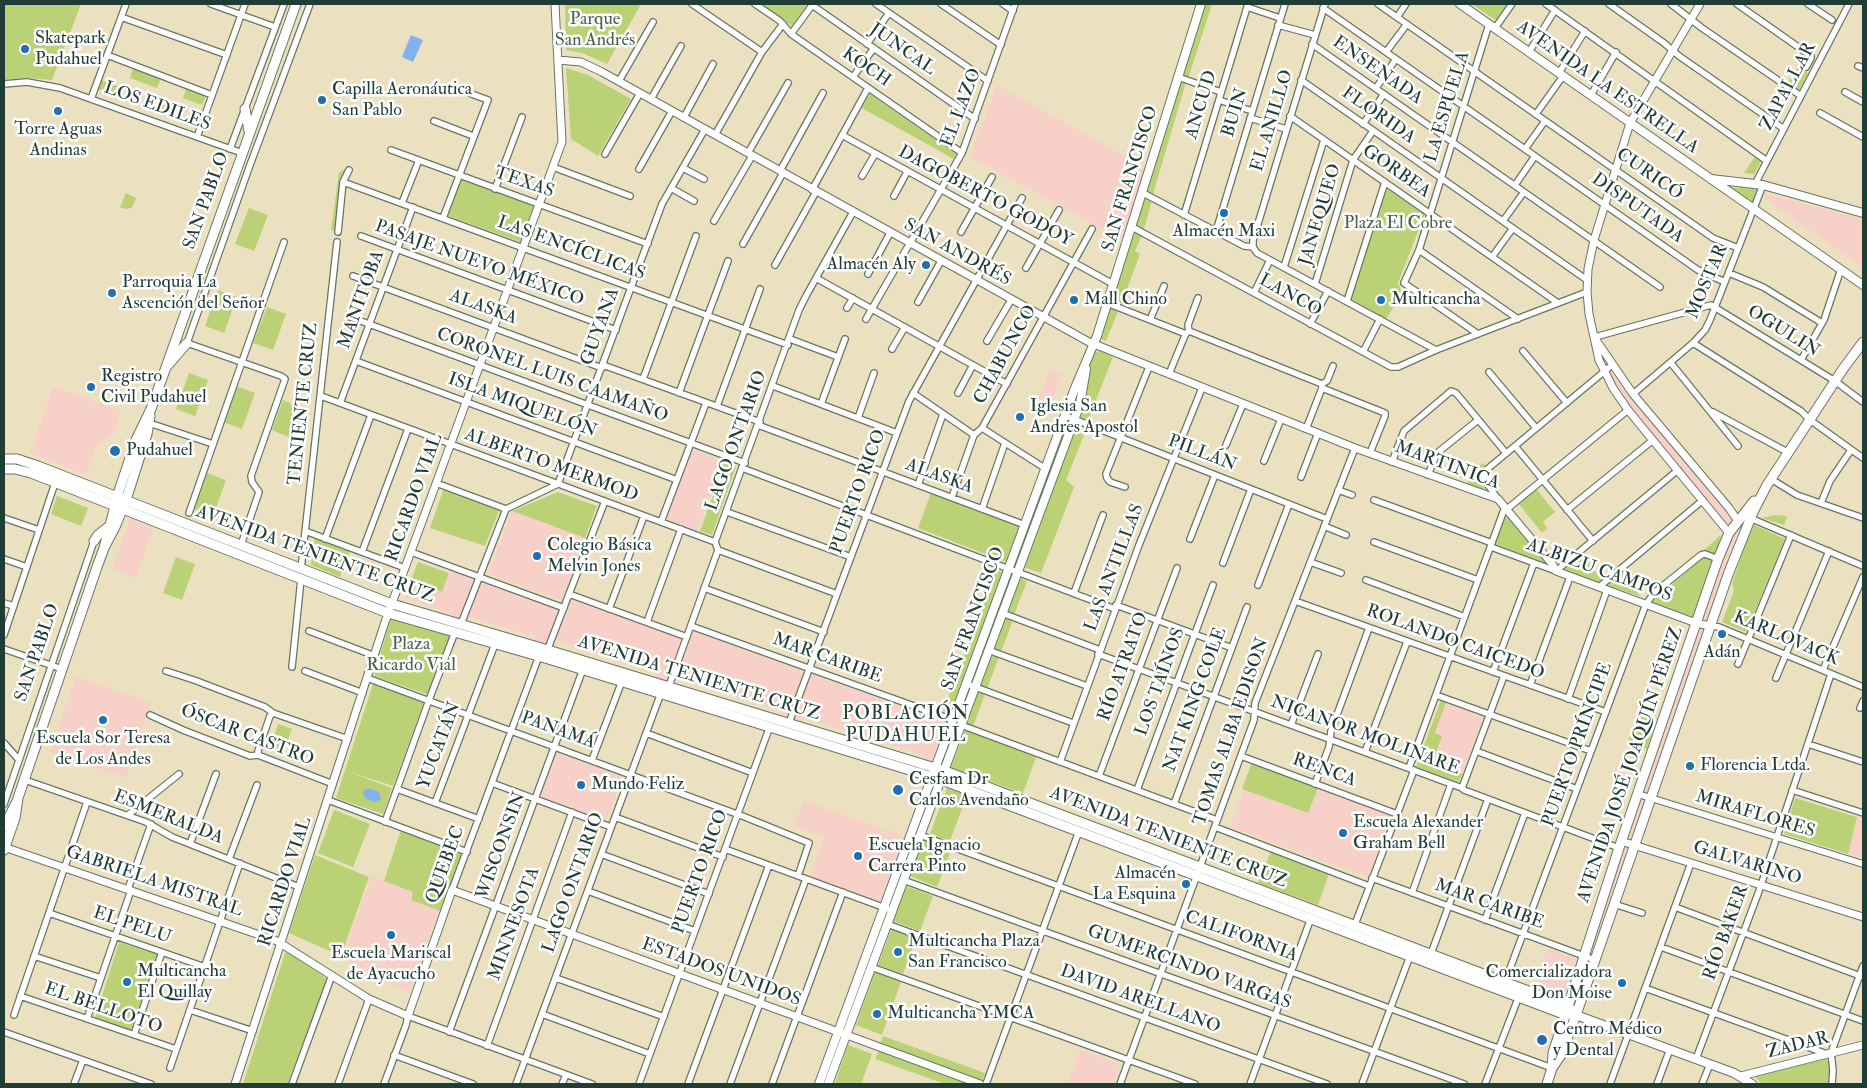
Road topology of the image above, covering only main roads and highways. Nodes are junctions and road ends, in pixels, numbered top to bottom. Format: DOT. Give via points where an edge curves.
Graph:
graph roads {
  1 [pos="296,4"];
  2 [pos="1201,4"];
  3 [pos="1460,4"];
  4 [pos="245,109"];
  5 [pos="249,132"];
  6 [pos="1711,179"];
  7 [pos="1863,213"];
  8 [pos="1863,285"];
  9 [pos="1863,342"];
  10 [pos="187,343"];
  11 [pos="1087,362"];
  12 [pos="165,369"];
  13 [pos="151,409"];
  14 [pos="4,459"];
  15 [pos="4,469"];
  16 [pos="1769,482"];
  17 [pos="120,503"];
  18 [pos="1738,521"];
  19 [pos="108,527"];
  20 [pos="94,541"];
  21 [pos="104,548"];
  22 [pos="262,559"];
  23 [pos="1729,570"];
  24 [pos="390,609"];
  25 [pos="544,655"];
  26 [pos="1659,732"];
  27 [pos="1672,736"];
  28 [pos="939,774"];
  29 [pos="18,798"];
  30 [pos="4,827"];
  31 [pos="4,848"];
  32 [pos="1198,871"];
  33 [pos="888,909"];
  34 [pos="1353,929"];
  35 [pos="1430,958"];
  36 [pos="1570,1012"];
  37 [pos="819,1084"];
  38 [pos="828,1084"];
  39 [pos="1547,1084"];
  40 [pos="1751,1084"];
  1 -- 5 [label="main road, SAN PABLO"];
  2 -- 11 [label="main road, SAN FRANCISCO"];
  3 -- 6 [label="main road, AVENIDA LA ESTRELLA"];
  4 -- 5 [label="main road"];
  5 -- 12 [label="main road, SAN PABLO"];
  6 -- 7 [label="main road, AVENIDA LA ESTRELLA" via="1759,184"];
  6 -- 8 [label="main road, AVENIDA LA ESTRELLA"];
  9 -- 16 [label="main road, AVENIDA JOSÉ JOAQUÍN PÉREZ"];
  10 -- 12 [label="main road"];
  11 -- 28 [label="main road, SAN FRANCISCO" via="953,720"];
  11 -- 28 [label="main road, SAN FRANCISCO" via="1082,397 1074,420 961,725"];
  12 -- 13 [label="main road, SAN PABLO"];
  13 -- 17 [label="main road, SAN PABLO" via="139,432"];
  13 -- 17 [label="main road, SAN PABLO" via="150,423"];
  14 -- 17 [label="main road, AVENIDA TENIENTE CRUZ" via="31,463"];
  15 -- 17 [label="main road, AVENIDA TENIENTE CRUZ" via="19,470"];
  16 -- 18 [label="main road, AVENIDA JOSÉ JOAQUÍN PÉREZ"];
  16 -- 23 [label="main road, AVENIDA JOSÉ JOAQUÍN PÉREZ"];
  17 -- 19 [label="main road, SAN PABLO"];
  17 -- 21 [label="main road, SAN PABLO"];
  17 -- 22 [label="main road, AVENIDA TENIENTE CRUZ"];
  17 -- 22 [label="main road, AVENIDA TENIENTE CRUZ" via="241,545"];
  18 -- 23 [label="main road" via="1739,536"];
  18 -- 26 [label="main road, AVENIDA JOSÉ JOAQUÍN PÉREZ" via="1718,559"];
  19 -- 20 [label="main road"];
  19 -- 21 [label="main road, SAN PABLO"];
  21 -- 29 [label="main road, SAN PABLO"];
  22 -- 24 [label="main road, AVENIDA TENIENTE CRUZ" via="301,579"];
  22 -- 24 [label="main road, AVENIDA TENIENTE CRUZ" via="301,569"];
  23 -- 27 [label="main road, AVENIDA JOSÉ JOAQUÍN PÉREZ"];
  24 -- 25 [label="main road, AVENIDA TENIENTE CRUZ" via="496,644"];
  24 -- 25 [label="main road, AVENIDA TENIENTE CRUZ" via="461,624"];
  25 -- 28 [label="main road, AVENIDA TENIENTE CRUZ" via="770,726"];
  25 -- 28 [label="main road, AVENIDA TENIENTE CRUZ" via="669,686"];
  26 -- 27 [label="main road"];
  26 -- 36 [label="main road, AVENIDA JOSÉ JOAQUÍN PÉREZ" via="1584,957"];
  27 -- 36 [label="main road, AVENIDA JOSÉ JOAQUÍN PÉREZ" via="1594,960"];
  28 -- 32 [label="main road, AVENIDA TENIENTE CRUZ"];
  28 -- 32 [label="main road, AVENIDA TENIENTE CRUZ" via="1079,831"];
  28 -- 33 [label="main road, SAN FRANCISCO"];
  28 -- 33 [label="main road, SAN FRANCISCO" via="920,835"];
  29 -- 30 [label="main road, SAN PABLO"];
  29 -- 31 [label="main road, SAN PABLO" via="15,818"];
  32 -- 34 [label="main road, AVENIDA TENIENTE CRUZ"];
  32 -- 34 [label="main road, AVENIDA TENIENTE CRUZ" via="1311,918"];
  33 -- 37 [label="main road, SAN FRANCISCO"];
  33 -- 38 [label="main road, SAN FRANCISCO" via="887,924"];
  34 -- 35 [label="main road, AVENIDA TENIENTE CRUZ"];
  34 -- 35 [label="main road, AVENIDA TENIENTE CRUZ" via="1410,956"];
  35 -- 36 [label="main road, AVENIDA TENIENTE CRUZ" via="1518,996"];
  35 -- 36 [label="main road, AVENIDA TENIENTE CRUZ" via="1506,982"];
  36 -- 39 [label="main road, AVENIDA JOSÉ JOAQUÍN PÉREZ" via="1561,1055"];
  36 -- 40 [label="main road, AVENIDA TENIENTE CRUZ" via="1710,1064"];
}
